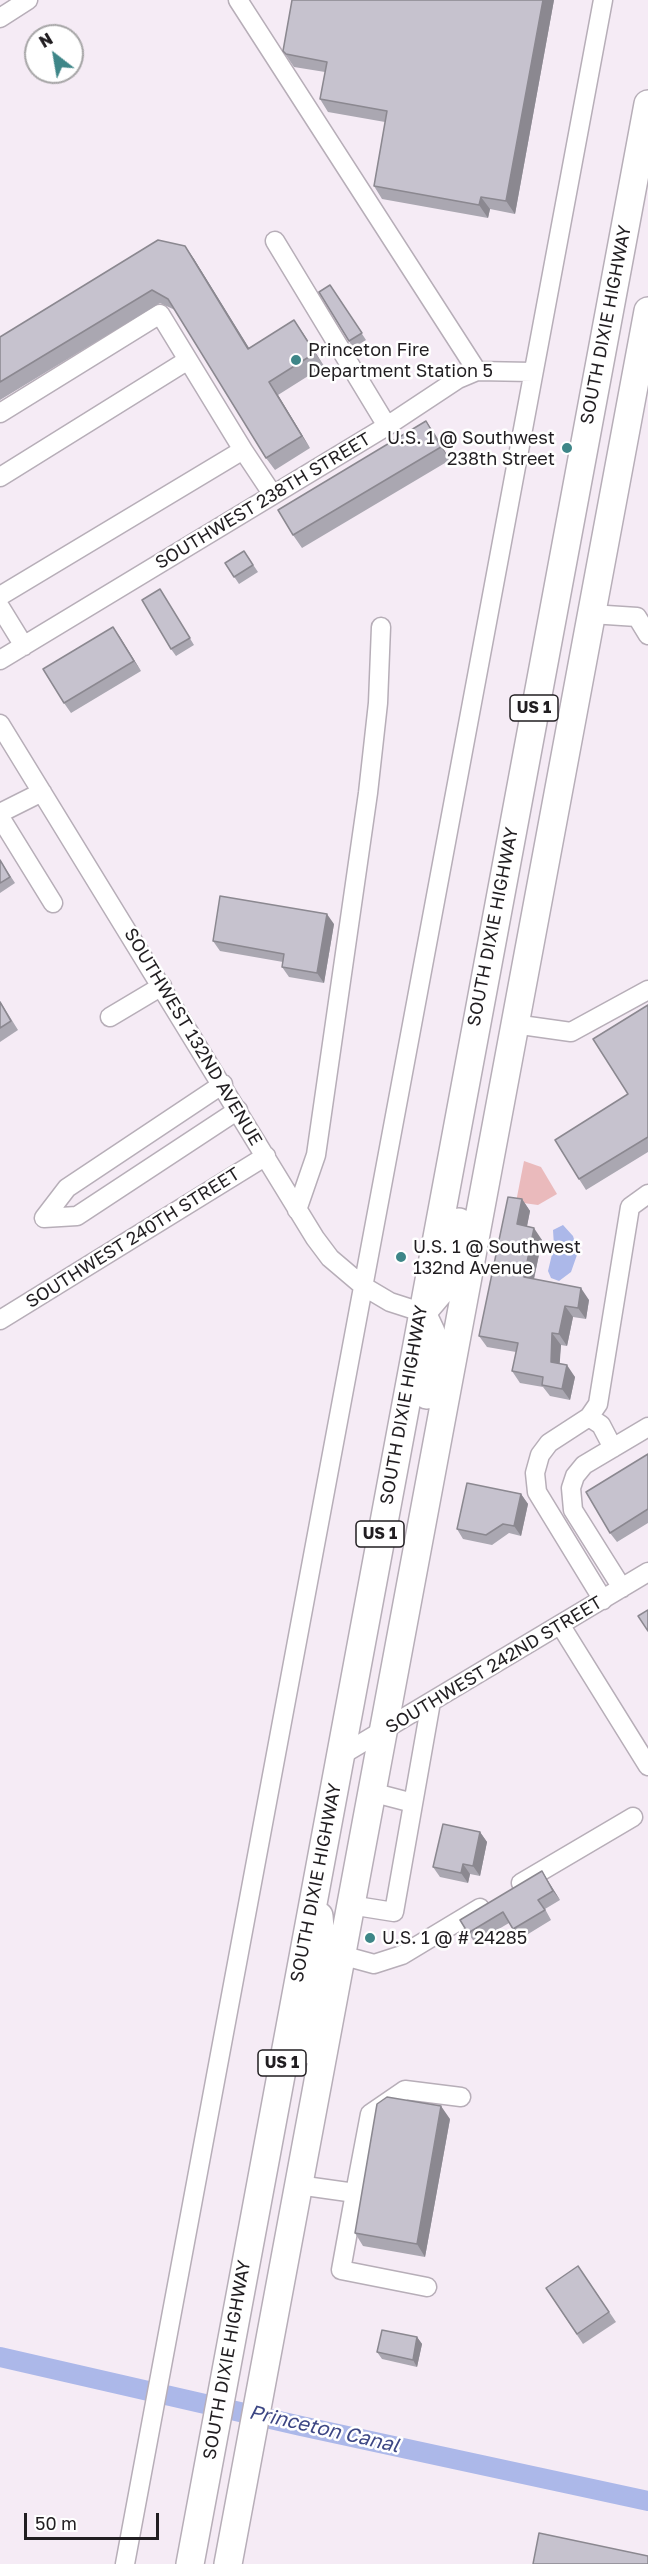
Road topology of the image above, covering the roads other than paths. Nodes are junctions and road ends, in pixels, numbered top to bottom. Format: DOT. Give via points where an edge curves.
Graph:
graph roads {
  1 [pos="28,0"];
  2 [pos="238,0"];
  3 [pos="603,0"];
  4 [pos="0,18"];
  5 [pos="648,104"];
  6 [pos="275,241"];
  7 [pos="648,311"];
  8 [pos="188,360"];
  9 [pos="477,371"];
  10 [pos="533,372"];
  11 [pos="0,413"];
  12 [pos="387,426"];
  13 [pos="243,450"];
  14 [pos="0,477"];
  15 [pos="273,495"];
  16 [pos="0,596"];
  17 [pos="0,607"];
  18 [pos="591,614"];
  19 [pos="643,614"];
  20 [pos="381,627"];
  21 [pos="648,635"];
  22 [pos="24,646"];
  23 [pos="0,660"];
  24 [pos="0,724"];
  25 [pos="42,792"];
  26 [pos="0,815"];
  27 [pos="53,903"];
  28 [pos="162,986"];
  29 [pos="648,990"];
  30 [pos="110,1017"];
  31 [pos="514,1024"];
  32 [pos="223,1084"];
  33 [pos="238,1110"];
  34 [pos="266,1156"];
  35 [pos="648,1194"];
  36 [pos="297,1210"];
  37 [pos="363,1286"];
  38 [pos="421,1312"];
  39 [pos="0,1320"];
  40 [pos="592,1414"];
  41 [pos="648,1427"];
  42 [pos="617,1446"];
  43 [pos="416,1557"];
  44 [pos="648,1572"];
  45 [pos="622,1588"];
  46 [pos="603,1600"];
  47 [pos="561,1626"];
  48 [pos="431,1702"];
  49 [pos="383,1731"];
  50 [pos="340,1756"];
  51 [pos="648,1766"];
  52 [pos="371,1792"];
  53 [pos="413,1803"];
  54 [pos="633,1817"];
  55 [pos="315,1884"];
  56 [pos="351,1905"];
  57 [pos="341,1955"];
  58 [pos="461,2097"];
  59 [pos="298,2184"];
  60 [pos="355,2193"];
  61 [pos="427,2287"];
  62 [pos="125,2564"];
  63 [pos="190,2564"];
  64 [pos="228,2564"];
  1 -- 4 [label="street"];
  2 -- 9 [label="street"];
  3 -- 10 [label="street"];
  5 -- 38 [label="highway, SOUTH DIXIE HIGHWAY / US 1"];
  6 -- 12 [label="street"];
  7 -- 18 [label="highway, SOUTH DIXIE HIGHWAY / US 1"];
  8 -- 11 [label="street" via="160,314"];
  8 -- 13 [label="street"];
  8 -- 14 [label="street"];
  9 -- 10 [label="street, SOUTHWEST 238TH STREET"];
  9 -- 12 [label="street, SOUTHWEST 238TH STREET" via="458,379"];
  10 -- 37 [label="street"];
  12 -- 15 [label="street, SOUTHWEST 238TH STREET"];
  13 -- 15 [label="street"];
  13 -- 16 [label="street"];
  15 -- 22 [label="street, SOUTHWEST 238TH STREET"];
  17 -- 22 [label="street"];
  18 -- 19 [label="street"];
  18 -- 31 [label="highway, SOUTH DIXIE HIGHWAY / US 1"];
  19 -- 21 [label="street"];
  20 -- 36 [label="street" via="378,703 316,1155"];
  22 -- 23 [label="street, SOUTHWEST 238TH STREET"];
  24 -- 25 [label="street, SOUTHWEST 132ND AVENUE"];
  25 -- 26 [label="street"];
  25 -- 28 [label="street, SOUTHWEST 132ND AVENUE"];
  26 -- 27 [label="street"];
  28 -- 30 [label="street"];
  28 -- 32 [label="street, SOUTHWEST 132ND AVENUE"];
  29 -- 31 [label="street" via="571,1032"];
  31 -- 38 [label="highway" via="488,1087 450,1272 434,1301"];
  31 -- 43 [label="highway, SOUTH DIXIE HIGHWAY / US 1"];
  32 -- 33 [label="street, SOUTHWEST 132ND AVENUE"];
  32 -- 33 [label="street" via="67,1188 44,1218 77,1216"];
  33 -- 34 [label="street, SOUTHWEST 132ND AVENUE"];
  34 -- 36 [label="street, SOUTHWEST 132ND AVENUE"];
  34 -- 39 [label="street, SOUTHWEST 240TH STREET"];
  35 -- 40 [label="street" via="630,1207"];
  36 -- 37 [label="street, SOUTHWEST 132ND AVENUE" via="324,1251"];
  37 -- 38 [label="street, SOUTHWEST 132ND AVENUE" via="390,1302"];
  37 -- 62 [label="street"];
  38 -- 43 [label="highway" via="431,1332 434,1358 407,1513"];
  38 -- 50 [label="highway, SOUTH DIXIE HIGHWAY / US 1"];
  40 -- 42 [label="street"];
  40 -- 46 [label="street" via="549,1443 540,1455 534,1482"];
  41 -- 42 [label="street"];
  42 -- 45 [label="street" via="579,1470 572,1482 570,1501"];
  43 -- 49 [label="highway, SOUTH DIXIE HIGHWAY / US 1"];
  44 -- 45 [label="street, SOUTHWEST 242ND STREET"];
  45 -- 46 [label="street, SOUTHWEST 242ND STREET"];
  46 -- 47 [label="street, SOUTHWEST 242ND STREET"];
  47 -- 48 [label="street, SOUTHWEST 242ND STREET"];
  47 -- 51 [label="street"];
  48 -- 49 [label="street, SOUTHWEST 242ND STREET"];
  48 -- 53 [label="street"];
  49 -- 50 [label="street, SOUTHWEST 242ND STREET"];
  49 -- 52 [label="highway, SOUTH DIXIE HIGHWAY / US 1"];
  50 -- 55 [label="highway, SOUTH DIXIE HIGHWAY / US 1"];
  52 -- 53 [label="street"];
  52 -- 56 [label="highway, SOUTH DIXIE HIGHWAY / US 1"];
  53 -- 56 [label="street" via="394,1912"];
  54 -- 57 [label="street" via="402,1955 374,1964"];
  55 -- 59 [label="highway" via="322,1953 285,2147 285,2161"];
  55 -- 63 [label="highway, SOUTH DIXIE HIGHWAY / US 1"];
  56 -- 57 [label="highway, SOUTH DIXIE HIGHWAY / US 1"];
  57 -- 59 [label="highway, SOUTH DIXIE HIGHWAY / US 1"];
  58 -- 60 [label="street" via="405,2090 370,2114"];
  59 -- 60 [label="street"];
  59 -- 64 [label="highway, SOUTH DIXIE HIGHWAY / US 1"];
  60 -- 61 [label="street" via="341,2270"];
}
